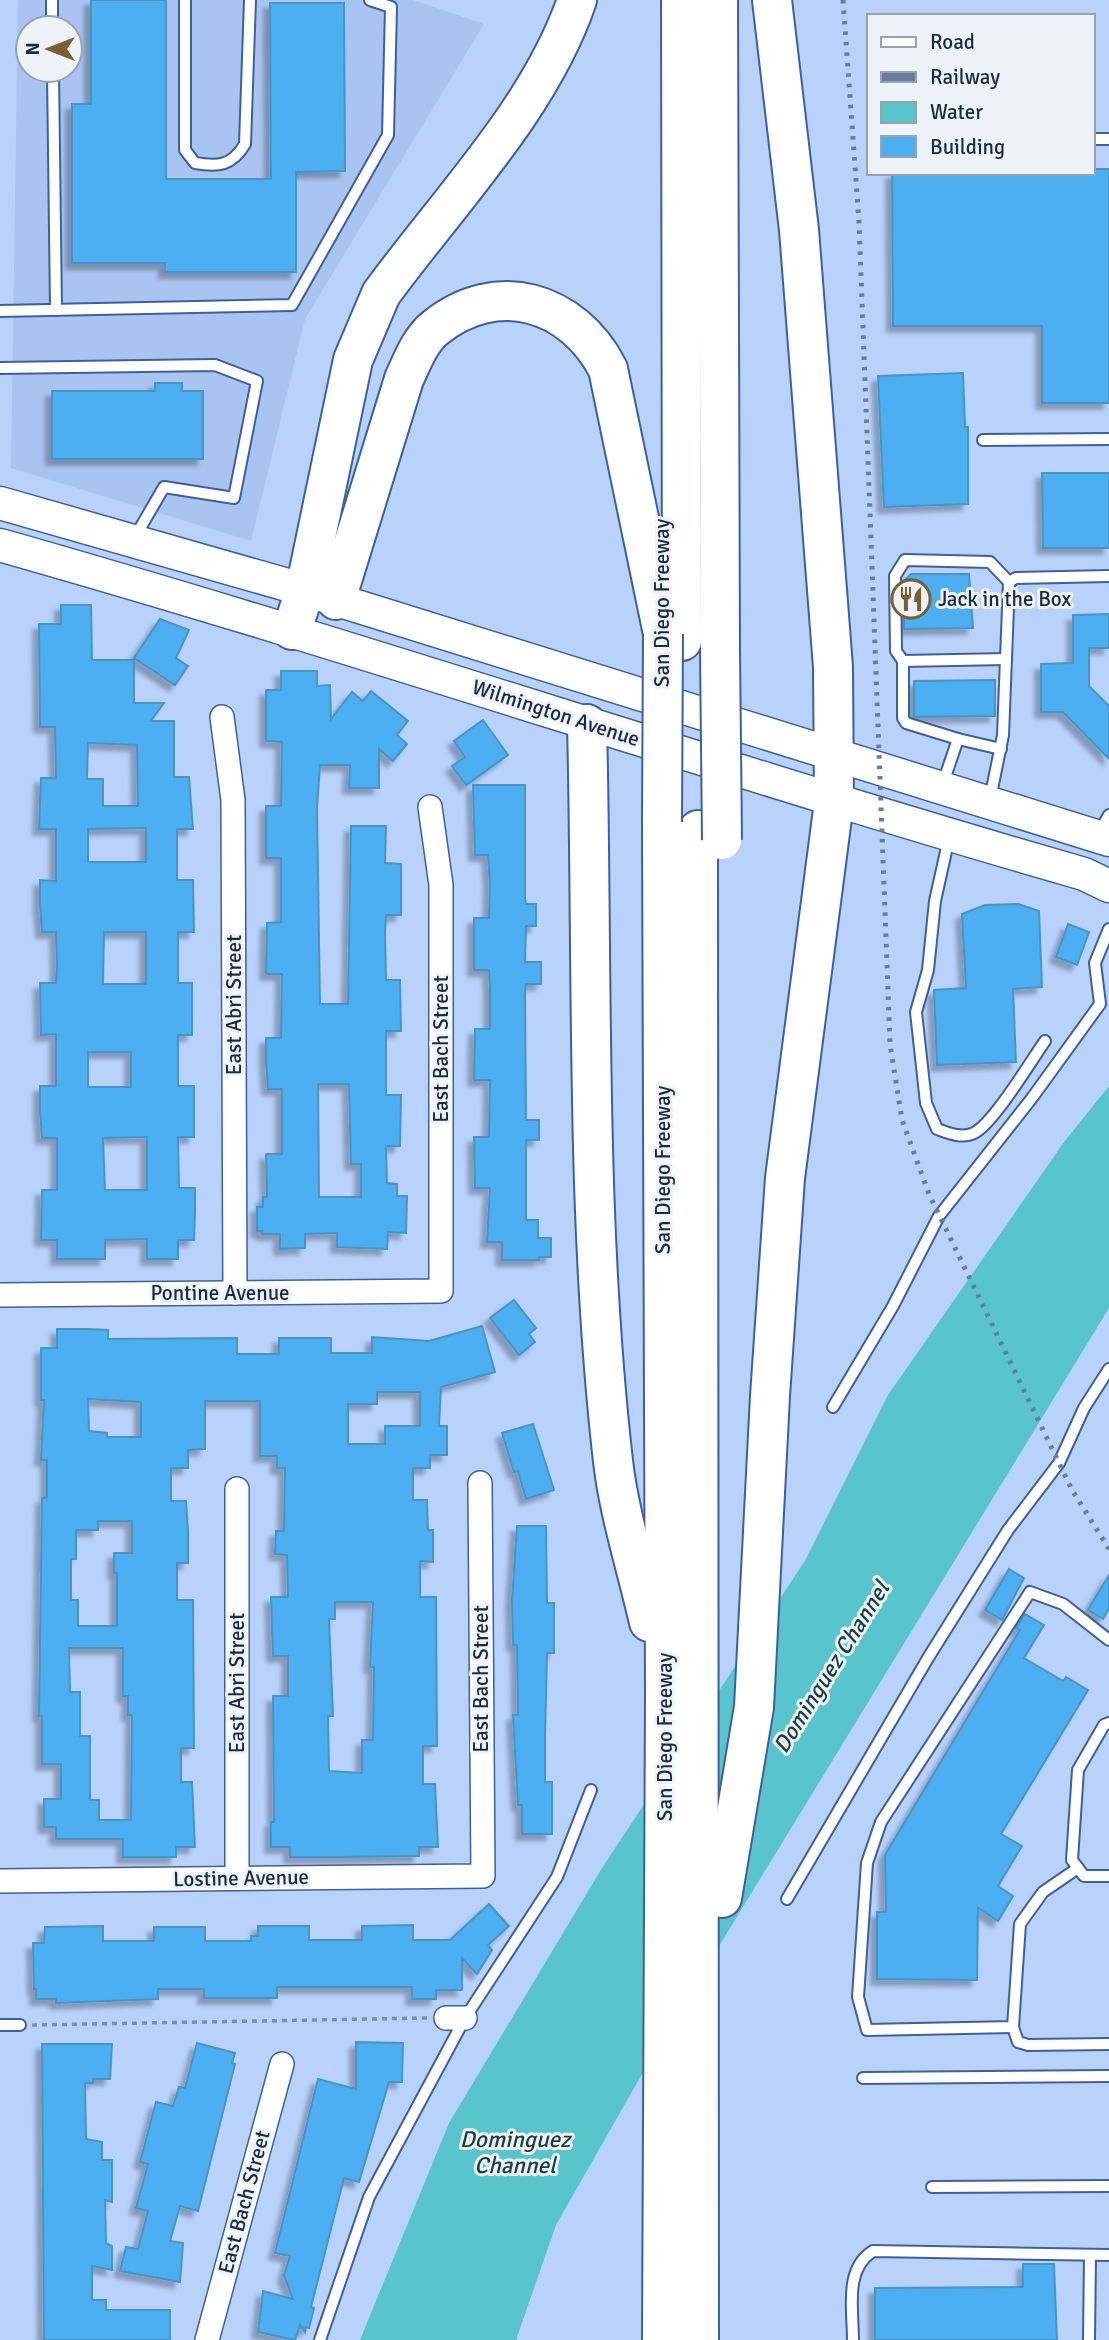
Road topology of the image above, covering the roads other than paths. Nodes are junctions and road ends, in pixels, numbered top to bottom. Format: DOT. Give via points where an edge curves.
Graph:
graph roads {
  1 [pos="186,0"];
  2 [pos="250,0"];
  3 [pos="370,0"];
  4 [pos="577,0"];
  5 [pos="660,0"];
  6 [pos="681,0"];
  7 [pos="696,0"];
  8 [pos="718,0"];
  9 [pos="772,0"];
  10 [pos="53,84"];
  11 [pos="57,310"];
  12 [pos="0,311"];
  13 [pos="0,368"];
  14 [pos="1109,439"];
  15 [pos="983,440"];
  16 [pos="0,503"];
  17 [pos="134,539"];
  18 [pos="0,545"];
  19 [pos="1109,576"];
  20 [pos="1009,582"];
  21 [pos="320,595"];
  22 [pos="292,630"];
  23 [pos="691,642"];
  24 [pos="1006,659"];
  25 [pos="903,661"];
  26 [pos="222,717"];
  27 [pos="587,724"];
  28 [pos="958,739"];
  29 [pos="1001,749"];
  30 [pos="836,757"];
  31 [pos="941,789"];
  32 [pos="834,802"];
  33 [pos="989,803"];
  34 [pos="430,807"];
  35 [pos="692,830"];
  36 [pos="1105,830"];
  37 [pos="961,839"];
  38 [pos="1109,886"];
  39 [pos="1109,929"];
  40 [pos="1045,1041"];
  41 [pos="441,1291"];
  42 [pos="235,1293"];
  43 [pos="0,1295"];
  44 [pos="1109,1369"];
  45 [pos="833,1407"];
  46 [pos="480,1483"];
  47 [pos="237,1489"];
  48 [pos="1109,1640"];
  49 [pos="665,1695"];
  50 [pos="1109,1723"];
  51 [pos="591,1790"];
  52 [pos="1078,1868"];
  53 [pos="483,1876"];
  54 [pos="1109,1876"];
  55 [pos="237,1878"];
  56 [pos="0,1881"];
  57 [pos="722,1898"];
  58 [pos="787,1899"];
  59 [pos="0,2025"];
  60 [pos="20,2025"];
  61 [pos="1013,2027"];
  62 [pos="1109,2044"];
  63 [pos="692,2055"];
  64 [pos="282,2064"];
  65 [pos="1109,2076"];
  66 [pos="863,2078"];
  67 [pos="1109,2186"];
  68 [pos="932,2187"];
  69 [pos="1090,2255"];
  70 [pos="1109,2255"];
  71 [pos="206,2340"];
  72 [pos="320,2340"];
  73 [pos="662,2340"];
  74 [pos="684,2340"];
  75 [pos="699,2340"];
  76 [pos="721,2340"];
  77 [pos="853,2340"];
  78 [pos="1089,2340"];
  1 -- 2 [label="lane" via="185,150 195,163 216,167 238,155 244,144"];
  3 -- 11 [label="lane" via="391,6 388,135 292,305"];
  4 -- 21 [label="highway" via="532,93 381,294 363,331 353,360"];
  5 -- 23 [label="highway, San Diego Freeway"];
  6 -- 23 [label="highway"];
  7 -- 23 [label="highway"];
  8 -- 23 [label="highway, San Diego Freeway"];
  9 -- 30 [label="highway" via="799,230"];
  10 -- 11 [label="lane"];
  11 -- 12 [label="lane"];
  13 -- 17 [label="lane" via="215,365 257,382 234,498 164,487"];
  14 -- 15 [label="lane"];
  16 -- 17 [label="main road, Wilmington Avenue"];
  17 -- 21 [label="main road, Wilmington Avenue"];
  18 -- 22 [label="main road, Wilmington Avenue"];
  19 -- 20 [label="lane" via="1016,578"];
  20 -- 24 [label="lane"];
  20 -- 25 [label="lane" via="990,562 905,560 895,576 897,651"];
  21 -- 22 [label="highway"];
  21 -- 23 [label="highway" via="418,350 433,330 481,303 524,303 569,320 598,349 608,369"];
  21 -- 30 [label="main road, Wilmington Avenue"];
  22 -- 27 [label="main road, Wilmington Avenue"];
  23 -- 35 [label="highway, San Diego Freeway, bridge"];
  23 -- 35 [label="highway, San Diego Freeway, bridge"];
  24 -- 25 [label="lane"];
  24 -- 29 [label="lane"];
  25 -- 28 [label="lane" via="906,723"];
  26 -- 42 [label="street, East Abri Street" via="233,800"];
  27 -- 32 [label="main road, Wilmington Avenue"];
  27 -- 49 [label="highway" via="595,1194 614,1463"];
  28 -- 29 [label="lane"];
  28 -- 31 [label="lane"];
  29 -- 33 [label="lane"];
  30 -- 31 [label="main road, Wilmington Avenue"];
  30 -- 32 [label="highway"];
  31 -- 33 [label="main road, Wilmington Avenue"];
  32 -- 37 [label="main road, Wilmington Avenue"];
  32 -- 57 [label="highway" via="785,1178 754,1707"];
  33 -- 36 [label="main road, Wilmington Avenue"];
  33 -- 37 [label="main road"];
  34 -- 41 [label="street, East Bach Street" via="441,885"];
  35 -- 49 [label="highway, San Diego Freeway"];
  35 -- 57 [label="highway, San Diego Freeway" via="723,1595"];
  35 -- 63 [label="highway"];
  37 -- 38 [label="main road, Wilmington Avenue" via="1084,874"];
  37 -- 40 [label="lane" via="934,901 928,970 916,1012 926,1103 937,1129 955,1136 974,1133"];
  39 -- 45 [label="lane" via="1095,963 1100,1004 939,1216"];
  41 -- 42 [label="street, Pontine Avenue"];
  42 -- 43 [label="street, Pontine Avenue"];
  44 -- 58 [label="lane" via="1084,1408 1059,1464 1008,1530 935,1646"];
  46 -- 53 [label="street, East Bach Street"];
  47 -- 55 [label="street, East Abri Street"];
  48 -- 61 [label="lane" via="1063,1604 1030,1592 881,1822 867,1863 858,1997 867,2030"];
  49 -- 73 [label="highway, San Diego Freeway"];
  50 -- 52 [label="lane" via="1078,1770 1072,1860"];
  51 -- 72 [label="lane" via="557,1877 455,2018 369,2197"];
  52 -- 54 [label="lane" via="1084,1876"];
  52 -- 61 [label="lane" via="1043,1892 1020,1924"];
  53 -- 55 [label="street, Lostine Avenue"];
  55 -- 56 [label="street, Lostine Avenue"];
  57 -- 76 [label="highway, San Diego Freeway"];
  59 -- 60 [label="lane"];
  61 -- 62 [label="lane" via="1018,2042 1028,2045"];
  63 -- 74 [label="highway"];
  63 -- 75 [label="highway"];
  64 -- 71 [label="street, East Bach Street"];
  65 -- 66 [label="lane"];
  67 -- 68 [label="lane"];
  69 -- 70 [label="lane"];
  69 -- 77 [label="lane" via="873,2250 860,2259 853,2278"];
  69 -- 78 [label="lane"];
}
